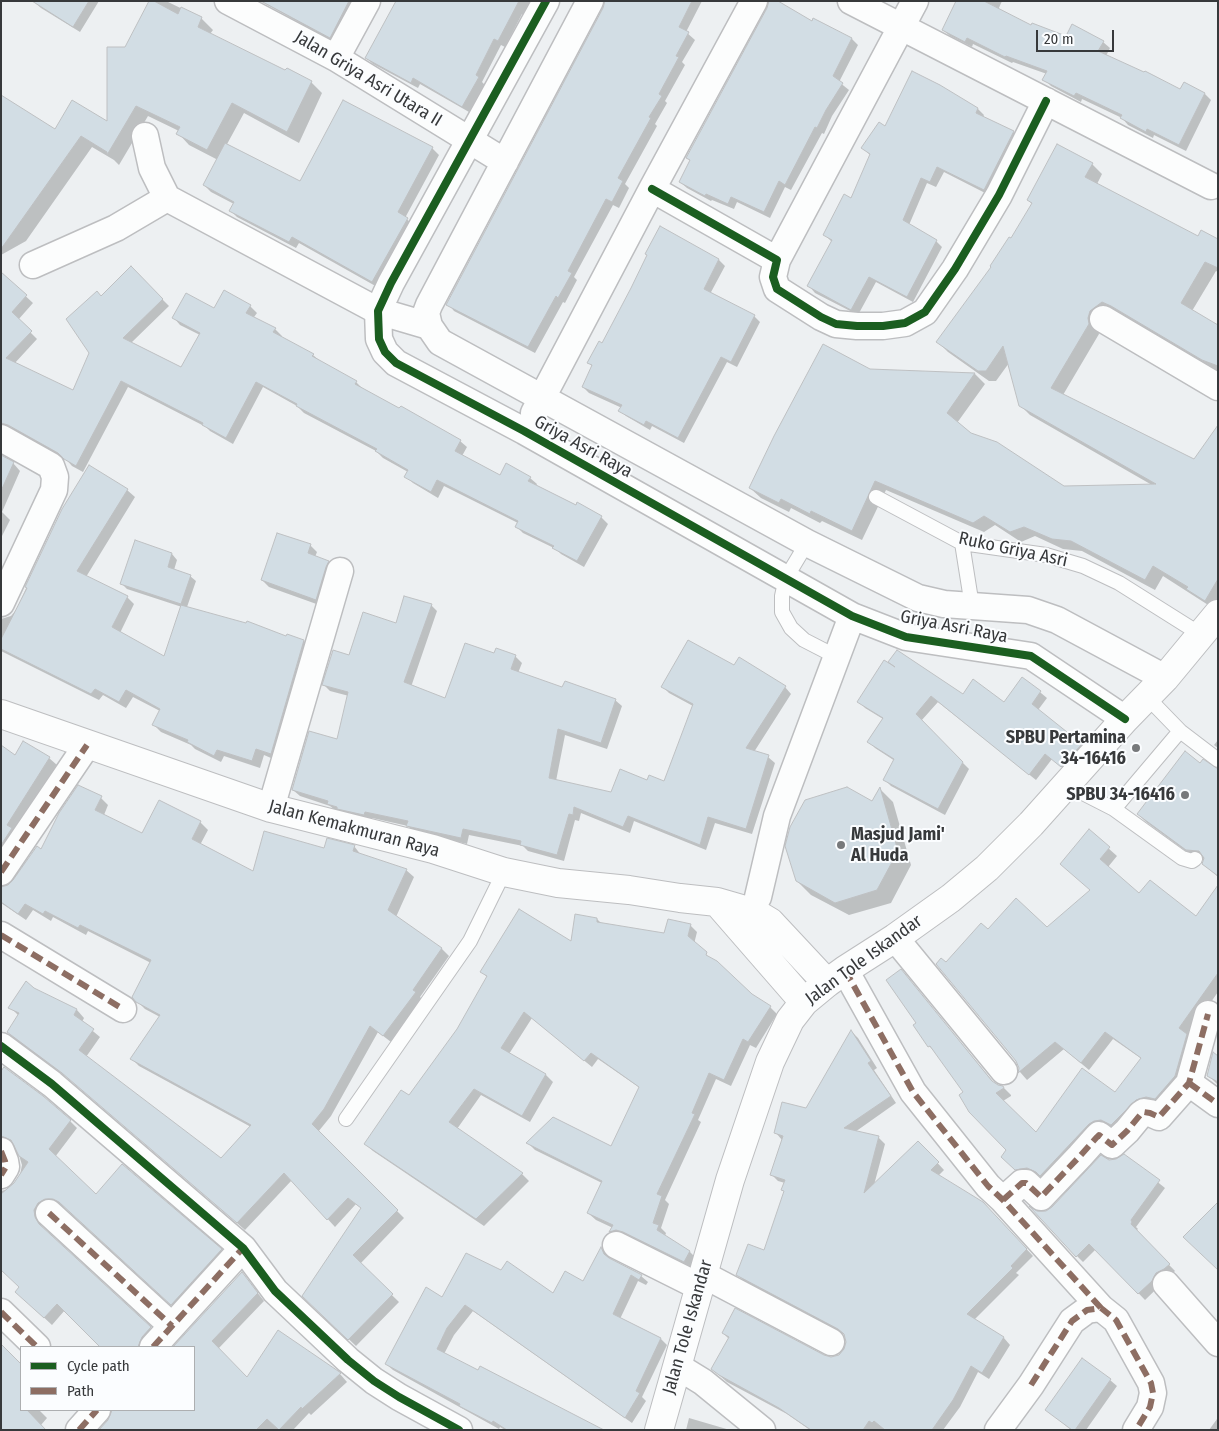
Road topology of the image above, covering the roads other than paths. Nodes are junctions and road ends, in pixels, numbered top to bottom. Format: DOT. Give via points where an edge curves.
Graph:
graph roads {
  1 [pos="228,1"];
  2 [pos="367,1"];
  3 [pos="546,1"];
  4 [pos="590,1"];
  5 [pos="754,1"];
  6 [pos="851,1"];
  7 [pos="915,1"];
  8 [pos="902,27"];
  9 [pos="336,58"];
  10 [pos="1046,101"];
  11 [pos="145,136"];
  12 [pos="469,140"];
  13 [pos="505,162"];
  14 [pos="1211,186"];
  15 [pos="652,189"];
  16 [pos="167,198"];
  17 [pos="777,260"];
  18 [pos="33,265"];
  19 [pos="378,311"];
  20 [pos="1103,319"];
  21 [pos="429,326"];
  22 [pos="1218,386"];
  23 [pos="542,399"];
  24 [pos="524,431"];
  25 [pos="1,438"];
  26 [pos="876,498"];
  27 [pos="962,543"];
  28 [pos="807,544"];
  29 [pos="340,571"];
  30 [pos="786,578"];
  31 [pos="918,598"];
  32 [pos="1,603"];
  33 [pos="972,606"];
  34 [pos="852,616"];
  35 [pos="1209,624"];
  36 [pos="906,637"];
  37 [pos="837,657"];
  38 [pos="1156,688"];
  39 [pos="1,714"];
  40 [pos="1125,719"];
  41 [pos="1180,731"];
  42 [pos="87,745"];
  43 [pos="1218,760"];
  44 [pos="1067,785"];
  45 [pos="271,808"];
  46 [pos="1114,810"];
  47 [pos="1195,859"];
  48 [pos="1,872"];
  49 [pos="504,872"];
  50 [pos="758,897"];
  51 [pos="717,902"];
  52 [pos="1,935"];
  53 [pos="895,938"];
  54 [pos="836,977"];
  55 [pos="804,1002"];
  56 [pos="123,1009"];
  57 [pos="1208,1014"];
  58 [pos="1,1046"];
  59 [pos="1004,1071"];
  60 [pos="1189,1083"];
  61 [pos="1218,1104"];
  62 [pos="346,1119"];
  63 [pos="1,1151"];
  64 [pos="1,1175"];
  65 [pos="1003,1200"];
  66 [pos="49,1213"];
  67 [pos="616,1245"];
  68 [pos="243,1248"];
  69 [pos="702,1281"];
  70 [pos="1166,1284"];
  71 [pos="1101,1308"];
  72 [pos="1,1312"];
  73 [pos="172,1326"];
  74 [pos="831,1342"];
  75 [pos="1218,1343"];
  76 [pos="36,1346"];
  77 [pos="154,1346"];
  78 [pos="677,1366"];
  79 [pos="96,1411"];
  80 [pos="79,1430"];
  81 [pos="459,1430"];
  82 [pos="658,1430"];
  83 [pos="762,1430"];
  84 [pos="998,1430"];
  85 [pos="1136,1430"];
  1 -- 9 [label="street, Jalan Griya Asri Utara II"];
  2 -- 9 [label="street"];
  3 -- 12 [label="street, Griya Asri Raya"];
  4 -- 13 [label="street"];
  5 -- 15 [label="street"];
  6 -- 8 [label="street"];
  7 -- 8 [label="street"];
  8 -- 10 [label="street"];
  8 -- 17 [label="street"];
  9 -- 12 [label="street, Jalan Griya Asri Utara II"];
  10 -- 14 [label="street"];
  10 -- 17 [label="street" via="999,195 926,312 905,323 883,326 836,324 777,288 773,277"];
  11 -- 16 [label="street" via="152,168"];
  12 -- 13 [label="street, Jalan Griya Asri Utara II"];
  12 -- 19 [label="street, Griya Asri Raya"];
  13 -- 21 [label="street" via="429,305 426,313"];
  15 -- 17 [label="street"];
  15 -- 23 [label="street"];
  16 -- 18 [label="street" via="116,228"];
  16 -- 19 [label="street"];
  19 -- 21 [label="street"];
  19 -- 24 [label="street, Griya Asri Raya" via="379,339 384,352 396,363"];
  20 -- 22 [label="street"];
  21 -- 23 [label="street, Griya Asri Raya" via="440,342"];
  23 -- 24 [label="street"];
  23 -- 28 [label="street, Griya Asri Raya"];
  24 -- 30 [label="street, Griya Asri Raya"];
  25 -- 32 [label="street" via="51,466 55,477 54,490"];
  26 -- 27 [label="lane, Ruko Griya Asri"];
  27 -- 33 [label="lane"];
  27 -- 35 [label="lane, Ruko Griya Asri" via="1046,555 1083,566"];
  28 -- 30 [label="lane"];
  28 -- 31 [label="street, Griya Asri Raya"];
  29 -- 45 [label="street"];
  30 -- 34 [label="street, Griya Asri Raya"];
  30 -- 37 [label="lane" via="782,612 791,628 804,640"];
  31 -- 33 [label="street, Griya Asri Raya"];
  31 -- 36 [label="street"];
  33 -- 38 [label="street, Griya Asri Raya" via="1028,610 1057,620"];
  34 -- 36 [label="street, Griya Asri Raya"];
  34 -- 37 [label="street"];
  35 -- 38 [label="main road, Jalan Tole Iskandar"];
  36 -- 40 [label="street, Griya Asri Raya" via="1031,656"];
  37 -- 50 [label="street" via="777,816"];
  38 -- 40 [label="main road, Jalan Tole Iskandar"];
  38 -- 41 [label="lane"];
  39 -- 42 [label="main road, Jalan Kemakmuran Raya"];
  40 -- 44 [label="main road, Jalan Tole Iskandar"];
  41 -- 43 [label="lane"];
  41 -- 46 [label="lane"];
  42 -- 45 [label="main road, Jalan Kemakmuran Raya"];
  42 -- 48 [label="street"];
  44 -- 46 [label="lane"];
  44 -- 53 [label="main road, Jalan Tole Iskandar" via="987,868"];
  45 -- 49 [label="main road, Jalan Kemakmuran Raya" via="434,849"];
  46 -- 47 [label="lane" via="1182,858"];
  49 -- 51 [label="main road, Jalan Kemakmuran Raya" via="558,883"];
  49 -- 62 [label="lane" via="470,941"];
  51 -- 54 [label="main road, Jalan Kemakmuran Raya" via="763,917"];
  51 -- 55 [label="main road"];
  52 -- 56 [label="street"];
  53 -- 54 [label="main road, Jalan Tole Iskandar"];
  53 -- 59 [label="street"];
  54 -- 55 [label="main road, Jalan Tole Iskandar"];
  54 -- 65 [label="street" via="913,1092 988,1186"];
  55 -- 69 [label="main road, Jalan Tole Iskandar" via="790,1020 770,1062 730,1180"];
  57 -- 60 [label="street"];
  58 -- 68 [label="street" via="52,1084"];
  60 -- 61 [label="street"];
  60 -- 65 [label="street" via="1158,1117 1144,1112 1112,1145 1097,1136 1041,1197 1022,1183"];
  63 -- 64 [label="street" via="6,1161"];
  65 -- 71 [label="street"];
  66 -- 73 [label="street"];
  67 -- 69 [label="street"];
  68 -- 73 [label="street"];
  68 -- 81 [label="street" via="275,1291 374,1382"];
  69 -- 74 [label="street"];
  69 -- 78 [label="main road, Jalan Tole Iskandar"];
  70 -- 75 [label="street"];
  71 -- 84 [label="street" via="1087,1310 1072,1321"];
  71 -- 85 [label="street" via="1116,1320 1151,1383 1150,1407"];
  72 -- 76 [label="street"];
  73 -- 77 [label="street"];
  78 -- 82 [label="main road, Jalan Tole Iskandar"];
  78 -- 83 [label="street" via="703,1382"];
  79 -- 80 [label="street"];
}
